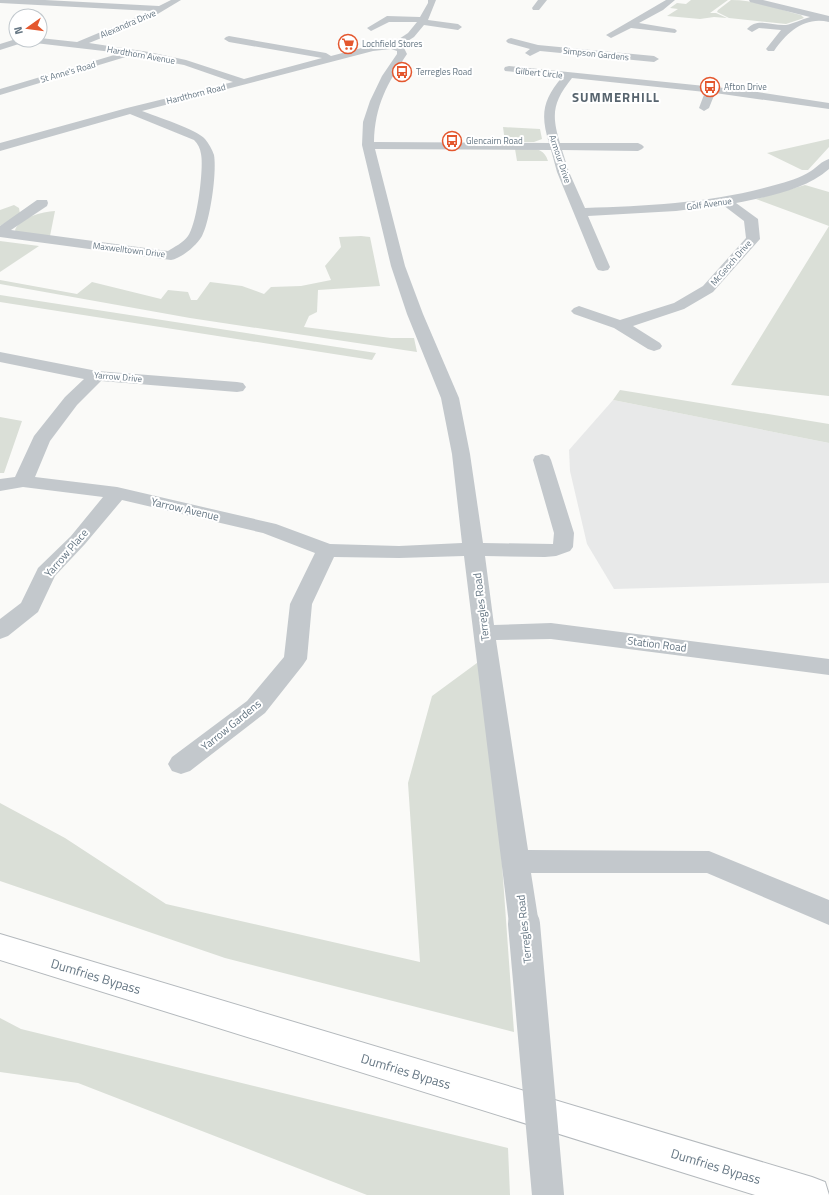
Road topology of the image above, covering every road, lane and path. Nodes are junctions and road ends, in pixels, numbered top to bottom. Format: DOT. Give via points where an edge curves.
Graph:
graph roads {
  1 [pos="0,0"];
  2 [pos="177,0"];
  3 [pos="432,0"];
  4 [pos="543,0"];
  5 [pos="671,0"];
  6 [pos="753,0"];
  7 [pos="536,8"];
  8 [pos="162,9"];
  9 [pos="399,9"];
  10 [pos="818,18"];
  11 [pos="394,19"];
  12 [pos="829,19"];
  13 [pos="423,21"];
  14 [pos="631,25"];
  15 [pos="458,27"];
  16 [pos="371,28"];
  17 [pos="788,28"];
  18 [pos="752,29"];
  19 [pos="672,31"];
  20 [pos="611,35"];
  21 [pos="229,40"];
  22 [pos="511,41"];
  23 [pos="48,42"];
  24 [pos="78,45"];
  25 [pos="393,46"];
  26 [pos="771,49"];
  27 [pos="135,52"];
  28 [pos="532,53"];
  29 [pos="335,58"];
  30 [pos="569,76"];
  31 [pos="244,82"];
  32 [pos="642,83"];
  33 [pos="711,90"];
  34 [pos="0,92"];
  35 [pos="829,106"];
  36 [pos="704,108"];
  37 [pos="131,110"];
  38 [pos="368,145"];
  39 [pos="554,146"];
  40 [pos="0,147"];
  41 [pos="638,147"];
  42 [pos="829,163"];
  43 [pos="727,202"];
  44 [pos="42,203"];
  45 [pos="581,212"];
  46 [pos="0,232"];
  47 [pos="603,267"];
  48 [pos="579,310"];
  49 [pos="620,325"];
  50 [pos="654,346"];
  51 [pos="0,357"];
  52 [pos="97,376"];
  53 [pos="238,387"];
  54 [pos="542,460"];
  55 [pos="23,482"];
  56 [pos="0,485"];
  57 [pos="118,493"];
  58 [pos="474,548"];
  59 [pos="326,550"];
  60 [pos="0,631"];
  61 [pos="484,633"];
  62 [pos="829,667"];
  63 [pos="180,764"];
  64 [pos="515,861"];
  65 [pos="829,913"];
  66 [pos="0,947"];
  67 [pos="548,1195"];
  68 [pos="812,1195"];
  1 -- 8 [label="street"];
  2 -- 8 [label="street, Alexandra Drive"];
  3 -- 13 [label="street" via="425,9"];
  4 -- 7 [label="street"];
  5 -- 14 [label="street"];
  6 -- 10 [label="street"];
  8 -- 24 [label="street, Alexandra Drive"];
  9 -- 11 [label="street"];
  10 -- 12 [label="street"];
  10 -- 17 [label="street"];
  11 -- 13 [label="street"];
  11 -- 16 [label="street" via="387,19"];
  13 -- 15 [label="street"];
  13 -- 25 [label="street" via="410,35"];
  14 -- 19 [label="street"];
  14 -- 20 [label="street"];
  17 -- 18 [label="street" via="757,25"];
  17 -- 26 [label="street" via="780,34"];
  21 -- 29 [label="street"];
  22 -- 28 [label="street, Simpson Gardens"];
  23 -- 24 [label="street, Hardthorn Avenue"];
  24 -- 27 [label="street, Hardthorn Avenue"];
  25 -- 29 [label="street, Hardthorn Road" via="372,48"];
  25 -- 38 [label="street, Terregles Road" via="402,50 402,54 387,76 375,101 369,122"];
  27 -- 31 [label="street, Hardthorn Avenue" via="188,64"];
  27 -- 34 [label="street, St Anne's Road"];
  28 -- 30 [label="street, Gilbert Circle" via="508,71"];
  28 -- 32 [label="street, Simpson Gardens" via="656,56"];
  29 -- 31 [label="street, Hardthorn Road"];
  30 -- 32 [label="street"];
  30 -- 39 [label="street, Armour Drive" via="558,89 550,106 549,125"];
  31 -- 37 [label="street, Hardthorn Road"];
  32 -- 33 [label="street"];
  33 -- 35 [label="street"];
  33 -- 36 [label="street"];
  37 -- 40 [label="street, Hardthorn Road"];
  37 -- 46 [label="street, Maxwelltown Drive" via="198,138 205,146 208,160 206,184 199,228 194,238 171,256"];
  38 -- 39 [label="street"];
  38 -- 58 [label="street, Terregles Road" via="398,266 450,398 462,454"];
  39 -- 41 [label="street"];
  39 -- 45 [label="street, Armour Drive"];
  42 -- 43 [label="street, Golf Avenue" via="811,177 793,185"];
  43 -- 45 [label="street, Golf Avenue" via="649,210"];
  43 -- 49 [label="street, McGeoch Drive" via="751,219 753,239 708,289 679,306"];
  44 -- 46 [label="street, Maxwelltown Drive"];
  45 -- 47 [label="street, Armour Drive"];
  48 -- 49 [label="street"];
  49 -- 50 [label="street"];
  51 -- 52 [label="street, Yarrow Drive"];
  52 -- 53 [label="street, Yarrow Drive"];
  52 -- 55 [label="street" via="71,401 41,440"];
  54 -- 58 [label="street, Yarrow Avenue" via="564,533 562,547 546,551"];
  55 -- 56 [label="street, Yarrow Avenue"];
  55 -- 57 [label="street, Yarrow Avenue"];
  57 -- 59 [label="street, Yarrow Avenue" via="269,528"];
  57 -- 60 [label="street, Yarrow Place" via="46,574 30,607"];
  58 -- 59 [label="street, Yarrow Avenue" via="399,552"];
  58 -- 61 [label="street, Terregles Road"];
  59 -- 63 [label="street, Yarrow Gardens" via="301,604 295,659 256,707"];
  61 -- 62 [label="street, Station Road" via="551,631"];
  61 -- 64 [label="street, Terregles Road"];
  64 -- 65 [label="street" via="709,862"];
  64 -- 67 [label="street, Terregles Road, bridge" via="524,924"];
  66 -- 68 [label="highway, Dumfries Bypass"];
}
